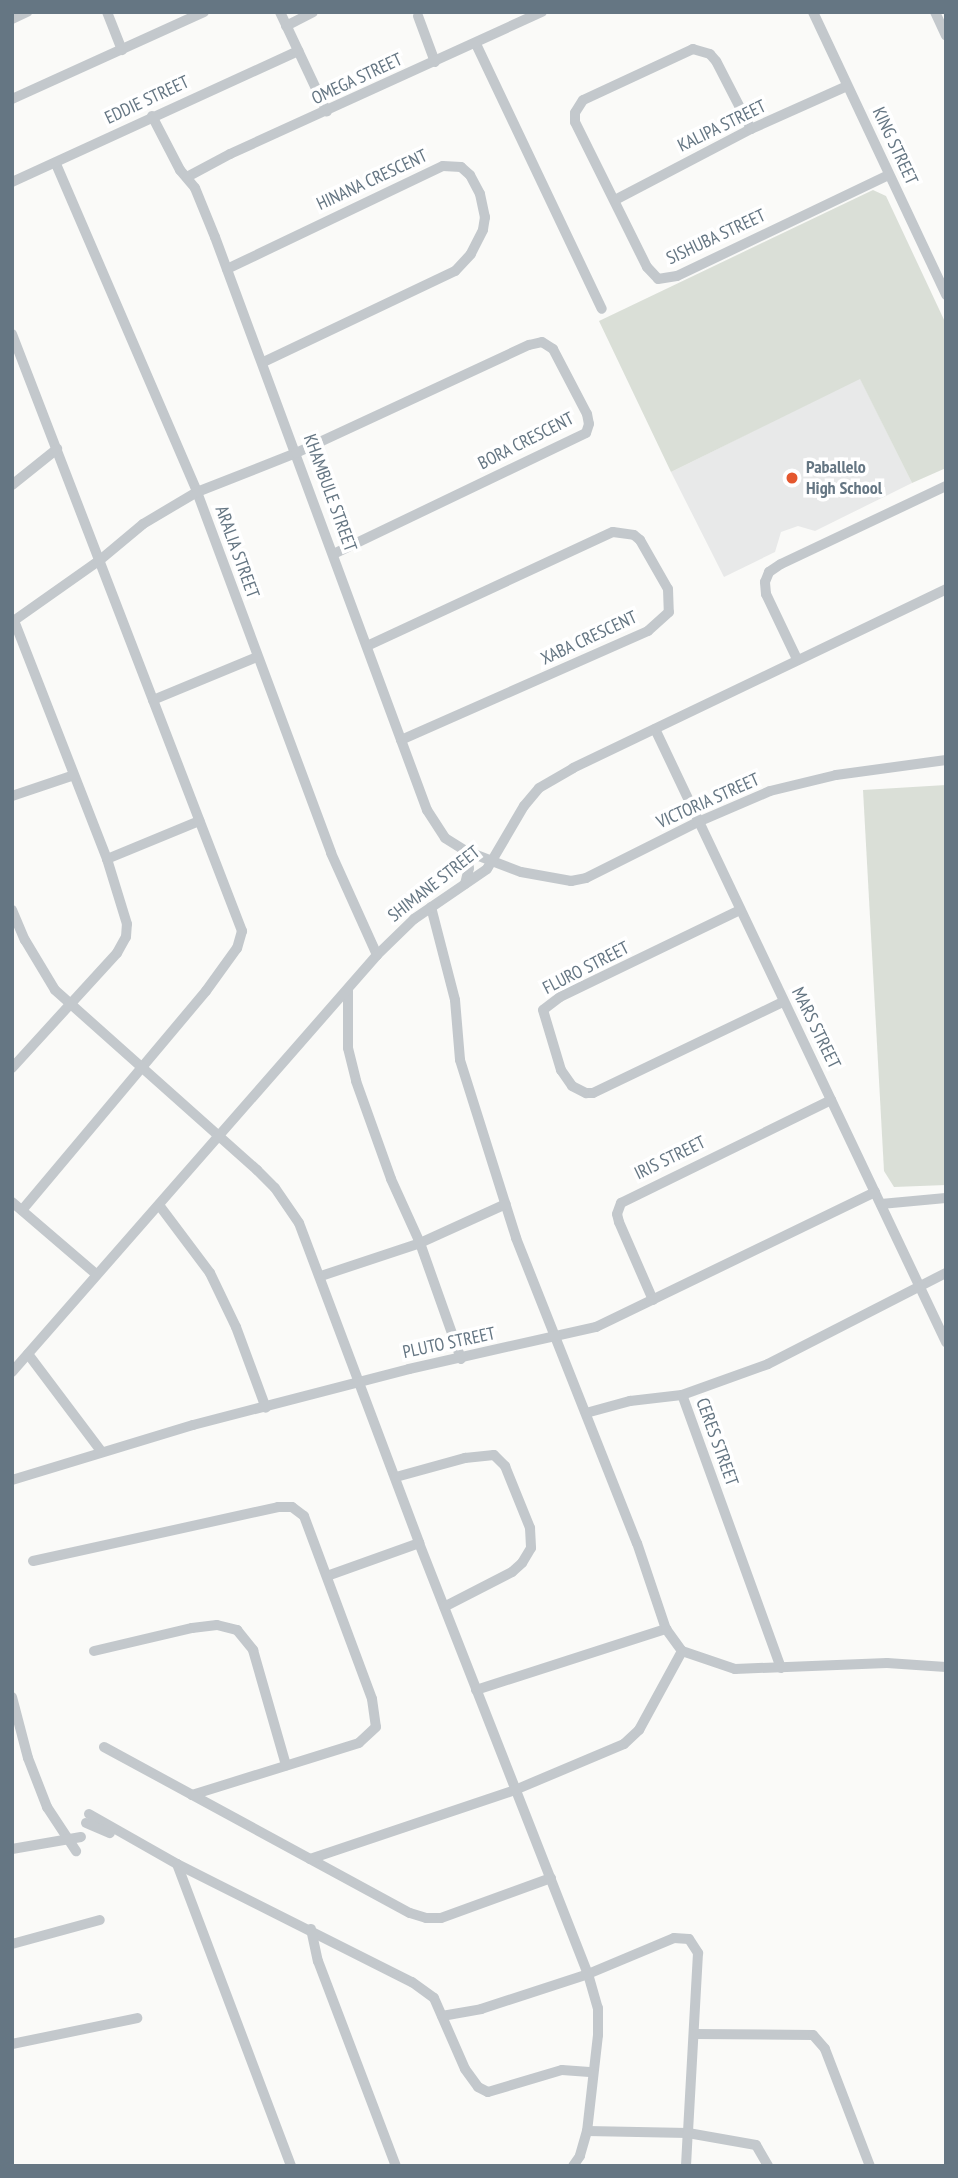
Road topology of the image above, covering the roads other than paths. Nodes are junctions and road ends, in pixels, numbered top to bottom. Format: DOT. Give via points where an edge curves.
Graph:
graph roads {
  1 [pos="27,12"];
  2 [pos="107,12"];
  3 [pos="204,12"];
  4 [pos="280,12"];
  5 [pos="313,12"];
  6 [pos="813,12"];
  7 [pos="934,12"];
  8 [pos="536,13"];
  9 [pos="418,16"];
  10 [pos="12,19"];
  11 [pos="286,26"];
  12 [pos="946,36"];
  13 [pos="476,44"];
  14 [pos="122,50"];
  15 [pos="298,51"];
  16 [pos="435,62"];
  17 [pos="847,86"];
  18 [pos="12,99"];
  19 [pos="327,112"];
  20 [pos="152,116"];
  21 [pos="751,129"];
  22 [pos="56,164"];
  23 [pos="889,175"];
  24 [pos="187,177"];
  25 [pos="12,182"];
  26 [pos="615,200"];
  27 [pos="226,269"];
  28 [pos="946,295"];
  29 [pos="601,309"];
  30 [pos="12,334"];
  31 [pos="23,362"];
  32 [pos="263,362"];
  33 [pos="12,369"];
  34 [pos="57,449"];
  35 [pos="296,453"];
  36 [pos="12,485"];
  37 [pos="946,486"];
  38 [pos="197,492"];
  39 [pos="333,554"];
  40 [pos="100,560"];
  41 [pos="946,589"];
  42 [pos="13,622"];
  43 [pos="367,646"];
  44 [pos="257,657"];
  45 [pos="797,659"];
  46 [pos="153,700"];
  47 [pos="655,729"];
  48 [pos="401,740"];
  49 [pos="946,760"];
  50 [pos="74,775"];
  51 [pos="12,796"];
  52 [pos="199,821"];
  53 [pos="698,822"];
  54 [pos="466,851"];
  55 [pos="107,859"];
  56 [pos="493,861"];
  57 [pos="465,884"];
  58 [pos="431,908"];
  59 [pos="740,910"];
  60 [pos="13,918"];
  61 [pos="377,955"];
  62 [pos="348,989"];
  63 [pos="783,1002"];
  64 [pos="69,1005"];
  65 [pos="12,1068"];
  66 [pos="142,1068"];
  67 [pos="831,1100"];
  68 [pos="219,1136"];
  69 [pos="875,1192"];
  70 [pos="946,1198"];
  71 [pos="12,1202"];
  72 [pos="506,1204"];
  73 [pos="881,1204"];
  74 [pos="159,1205"];
  75 [pos="22,1210"];
  76 [pos="420,1243"];
  77 [pos="946,1273"];
  78 [pos="96,1274"];
  79 [pos="321,1276"];
  80 [pos="918,1285"];
  81 [pos="653,1300"];
  82 [pos="556,1337"];
  83 [pos="946,1342"];
  84 [pos="28,1354"];
  85 [pos="461,1359"];
  86 [pos="12,1372"];
  87 [pos="359,1382"];
  88 [pos="682,1395"];
  89 [pos="266,1408"];
  90 [pos="586,1413"];
  91 [pos="101,1451"];
  92 [pos="396,1477"];
  93 [pos="12,1480"];
  94 [pos="419,1543"];
  95 [pos="33,1561"];
  96 [pos="327,1576"];
  97 [pos="444,1608"];
  98 [pos="666,1629"];
  99 [pos="94,1651"];
  100 [pos="682,1651"];
  101 [pos="946,1667"];
  102 [pos="781,1668"];
  103 [pos="477,1690"];
  104 [pos="12,1697"];
  105 [pos="104,1747"];
  106 [pos="286,1765"];
  107 [pos="515,1790"];
  108 [pos="192,1795"];
  109 [pos="81,1837"];
  110 [pos="12,1849"];
  111 [pos="76,1851"];
  112 [pos="310,1858"];
  113 [pos="177,1864"];
  114 [pos="551,1878"];
  115 [pos="100,1920"];
  116 [pos="311,1929"];
  117 [pos="12,1944"];
  118 [pos="588,1974"];
  119 [pos="442,2016"];
  120 [pos="137,2018"];
  121 [pos="695,2034"];
  122 [pos="12,2045"];
  123 [pos="239,2045"];
  124 [pos="593,2072"];
  125 [pos="587,2131"];
  126 [pos="688,2133"];
  127 [pos="291,2166"];
  128 [pos="396,2166"];
  129 [pos="573,2166"];
  130 [pos="687,2166"];
  131 [pos="768,2166"];
  132 [pos="870,2166"];
  1 -- 10 [label="street"];
  2 -- 14 [label="street"];
  3 -- 14 [label="street"];
  4 -- 11 [label="street"];
  5 -- 11 [label="street"];
  6 -- 17 [label="street, KING STREET"];
  7 -- 12 [label="street"];
  8 -- 13 [label="street, OMEGA STREET"];
  9 -- 16 [label="street"];
  11 -- 15 [label="street"];
  13 -- 16 [label="street, OMEGA STREET"];
  13 -- 29 [label="street"];
  14 -- 18 [label="street"];
  15 -- 19 [label="street"];
  15 -- 20 [label="street, EDDIE STREET"];
  16 -- 19 [label="street, OMEGA STREET"];
  17 -- 21 [label="street, KALIPA STREET"];
  17 -- 23 [label="street, KING STREET"];
  19 -- 24 [label="street, OMEGA STREET"];
  20 -- 22 [label="street, EDDIE STREET"];
  20 -- 24 [label="street, KHAMBULE STREET"];
  21 -- 26 [label="street, KALIPA STREET"];
  21 -- 26 [label="street, SISHUBA STREET" via="716,61 694,49 583,100 575,121"];
  22 -- 25 [label="street, EDDIE STREET"];
  22 -- 38 [label="street, ARALIA STREET"];
  23 -- 26 [label="street, SISHUBA STREET" via="667,279 650,273"];
  23 -- 28 [label="street, KING STREET"];
  24 -- 27 [label="street, KHAMBULE STREET"];
  27 -- 32 [label="street, KHAMBULE STREET"];
  27 -- 32 [label="street, HINANA CRESCENT" via="443,166 461,167 480,194 483,230 471,254 454,271"];
  30 -- 31 [label="street"];
  31 -- 33 [label="street"];
  31 -- 34 [label="street"];
  32 -- 35 [label="street, KHAMBULE STREET"];
  34 -- 36 [label="street"];
  34 -- 40 [label="street"];
  35 -- 38 [label="street, BORA CRESCENT"];
  35 -- 39 [label="street, KHAMBULE STREET"];
  35 -- 39 [label="street, BORA CRESCENT" via="538,342 553,349 587,414 588,428 580,437"];
  37 -- 45 [label="street" via="769,572 766,594"];
  38 -- 40 [label="street, BORA CRESCENT" via="143,524"];
  38 -- 44 [label="street, ARALIA STREET"];
  39 -- 43 [label="street, KHAMBULE STREET"];
  40 -- 42 [label="street, BORA CRESCENT"];
  40 -- 46 [label="street"];
  41 -- 45 [label="street, SHIMANE STREET"];
  42 -- 50 [label="street"];
  43 -- 48 [label="street, KHAMBULE STREET"];
  43 -- 48 [label="street, XABA CRESCENT" via="613,532 640,540 668,589 669,612 648,631"];
  44 -- 46 [label="street"];
  44 -- 61 [label="street, ARALIA STREET" via="331,853"];
  45 -- 47 [label="street, SHIMANE STREET"];
  46 -- 52 [label="street"];
  47 -- 53 [label="street, MARS STREET"];
  47 -- 56 [label="street, SHIMANE STREET" via="539,788"];
  48 -- 54 [label="street, KHAMBULE STREET" via="432,821 445,838"];
  49 -- 53 [label="street, VICTORIA STREET" via="836,775 770,791"];
  50 -- 51 [label="street"];
  50 -- 55 [label="street"];
  52 -- 55 [label="street"];
  52 -- 66 [label="street" via="237,913 240,940 206,991"];
  53 -- 56 [label="street, VICTORIA STREET" via="586,878 571,881 538,877"];
  53 -- 59 [label="street, MARS STREET"];
  54 -- 56 [label="street, KHAMBULE STREET"];
  54 -- 57 [label="street" via="469,869"];
  55 -- 64 [label="street" via="125,915 126,937"];
  56 -- 57 [label="street, SHIMANE STREET"];
  57 -- 58 [label="street, SHIMANE STREET"];
  58 -- 61 [label="street, SHIMANE STREET"];
  58 -- 72 [label="street" via="455,1000 460,1060"];
  59 -- 63 [label="street, MARS STREET"];
  59 -- 63 [label="street, FLURO STREET" via="560,997 543,1010 561,1070 572,1086 593,1093"];
  60 -- 64 [label="street" via="45,975"];
  61 -- 62 [label="street, SHIMANE STREET"];
  62 -- 68 [label="street, SHIMANE STREET"];
  62 -- 76 [label="street" via="348,1048 356,1081"];
  63 -- 67 [label="street, MARS STREET"];
  64 -- 65 [label="street"];
  64 -- 66 [label="street"];
  66 -- 68 [label="street"];
  66 -- 75 [label="street"];
  67 -- 69 [label="street, MARS STREET"];
  67 -- 81 [label="street, IRIS STREET" via="621,1203 619,1222"];
  68 -- 74 [label="street, SHIMANE STREET"];
  68 -- 79 [label="street" via="275,1188 299,1223"];
  69 -- 73 [label="street, MARS STREET"];
  69 -- 81 [label="street, PLUTO STREET"];
  70 -- 73 [label="street"];
  71 -- 75 [label="street"];
  72 -- 76 [label="street"];
  72 -- 82 [label="street"];
  73 -- 80 [label="street, MARS STREET"];
  74 -- 78 [label="street, SHIMANE STREET"];
  74 -- 89 [label="street" via="210,1273"];
  75 -- 78 [label="street"];
  76 -- 79 [label="street"];
  76 -- 85 [label="street"];
  77 -- 80 [label="street, CERES STREET"];
  78 -- 84 [label="street, SHIMANE STREET"];
  79 -- 87 [label="street"];
  80 -- 83 [label="street, MARS STREET"];
  80 -- 88 [label="street, CERES STREET" via="768,1364"];
  81 -- 82 [label="street, PLUTO STREET" via="596,1326"];
  82 -- 85 [label="street, PLUTO STREET"];
  82 -- 90 [label="street"];
  84 -- 86 [label="street, SHIMANE STREET"];
  84 -- 91 [label="street"];
  85 -- 87 [label="street, PLUTO STREET"];
  87 -- 89 [label="street, PLUTO STREET"];
  87 -- 92 [label="street"];
  88 -- 90 [label="street" via="630,1401"];
  88 -- 102 [label="street, CERES STREET"];
  89 -- 91 [label="street, PLUTO STREET"];
  90 -- 98 [label="street"];
  91 -- 93 [label="street, PLUTO STREET"];
  92 -- 94 [label="street"];
  92 -- 97 [label="street" via="494,1455 505,1466 530,1528 531,1548 522,1563"];
  94 -- 96 [label="street"];
  94 -- 97 [label="street"];
  95 -- 96 [label="street" via="287,1506 304,1516"];
  96 -- 106 [label="street" via="372,1699 376,1727 359,1743"];
  97 -- 103 [label="street"];
  98 -- 100 [label="street"];
  98 -- 103 [label="street"];
  99 -- 106 [label="street" via="192,1628 217,1625 237,1630 253,1650"];
  100 -- 102 [label="street" via="735,1670"];
  100 -- 107 [label="street" via="632,1738"];
  101 -- 102 [label="street" via="887,1663"];
  103 -- 107 [label="street"];
  104 -- 111 [label="street" via="47,1807"];
  105 -- 108 [label="street"];
  106 -- 108 [label="street"];
  107 -- 112 [label="street"];
  107 -- 114 [label="street"];
  108 -- 112 [label="street"];
  109 -- 110 [label="street"];
  112 -- 114 [label="street" via="426,1918 441,1918"];
  113 -- 116 [label="street"];
  113 -- 123 [label="street" via="87,1819 182,1864"];
  113 -- 127 [label="street"];
  114 -- 118 [label="street"];
  115 -- 117 [label="street"];
  116 -- 119 [label="street" via="412,1982 434,1998"];
  116 -- 128 [label="street" via="318,1961"];
  118 -- 119 [label="street" via="481,2009"];
  118 -- 121 [label="street" via="674,1938 689,1939 698,1952"];
  118 -- 124 [label="street" via="598,2008"];
  119 -- 124 [label="street" via="466,2069 478,2087 488,2092 562,2070"];
  120 -- 122 [label="street"];
  121 -- 126 [label="street"];
  121 -- 132 [label="street" via="813,2035 825,2049"];
  124 -- 125 [label="street"];
  125 -- 126 [label="street"];
  125 -- 129 [label="street"];
  126 -- 130 [label="street"];
  126 -- 131 [label="street" via="756,2145"];
}
